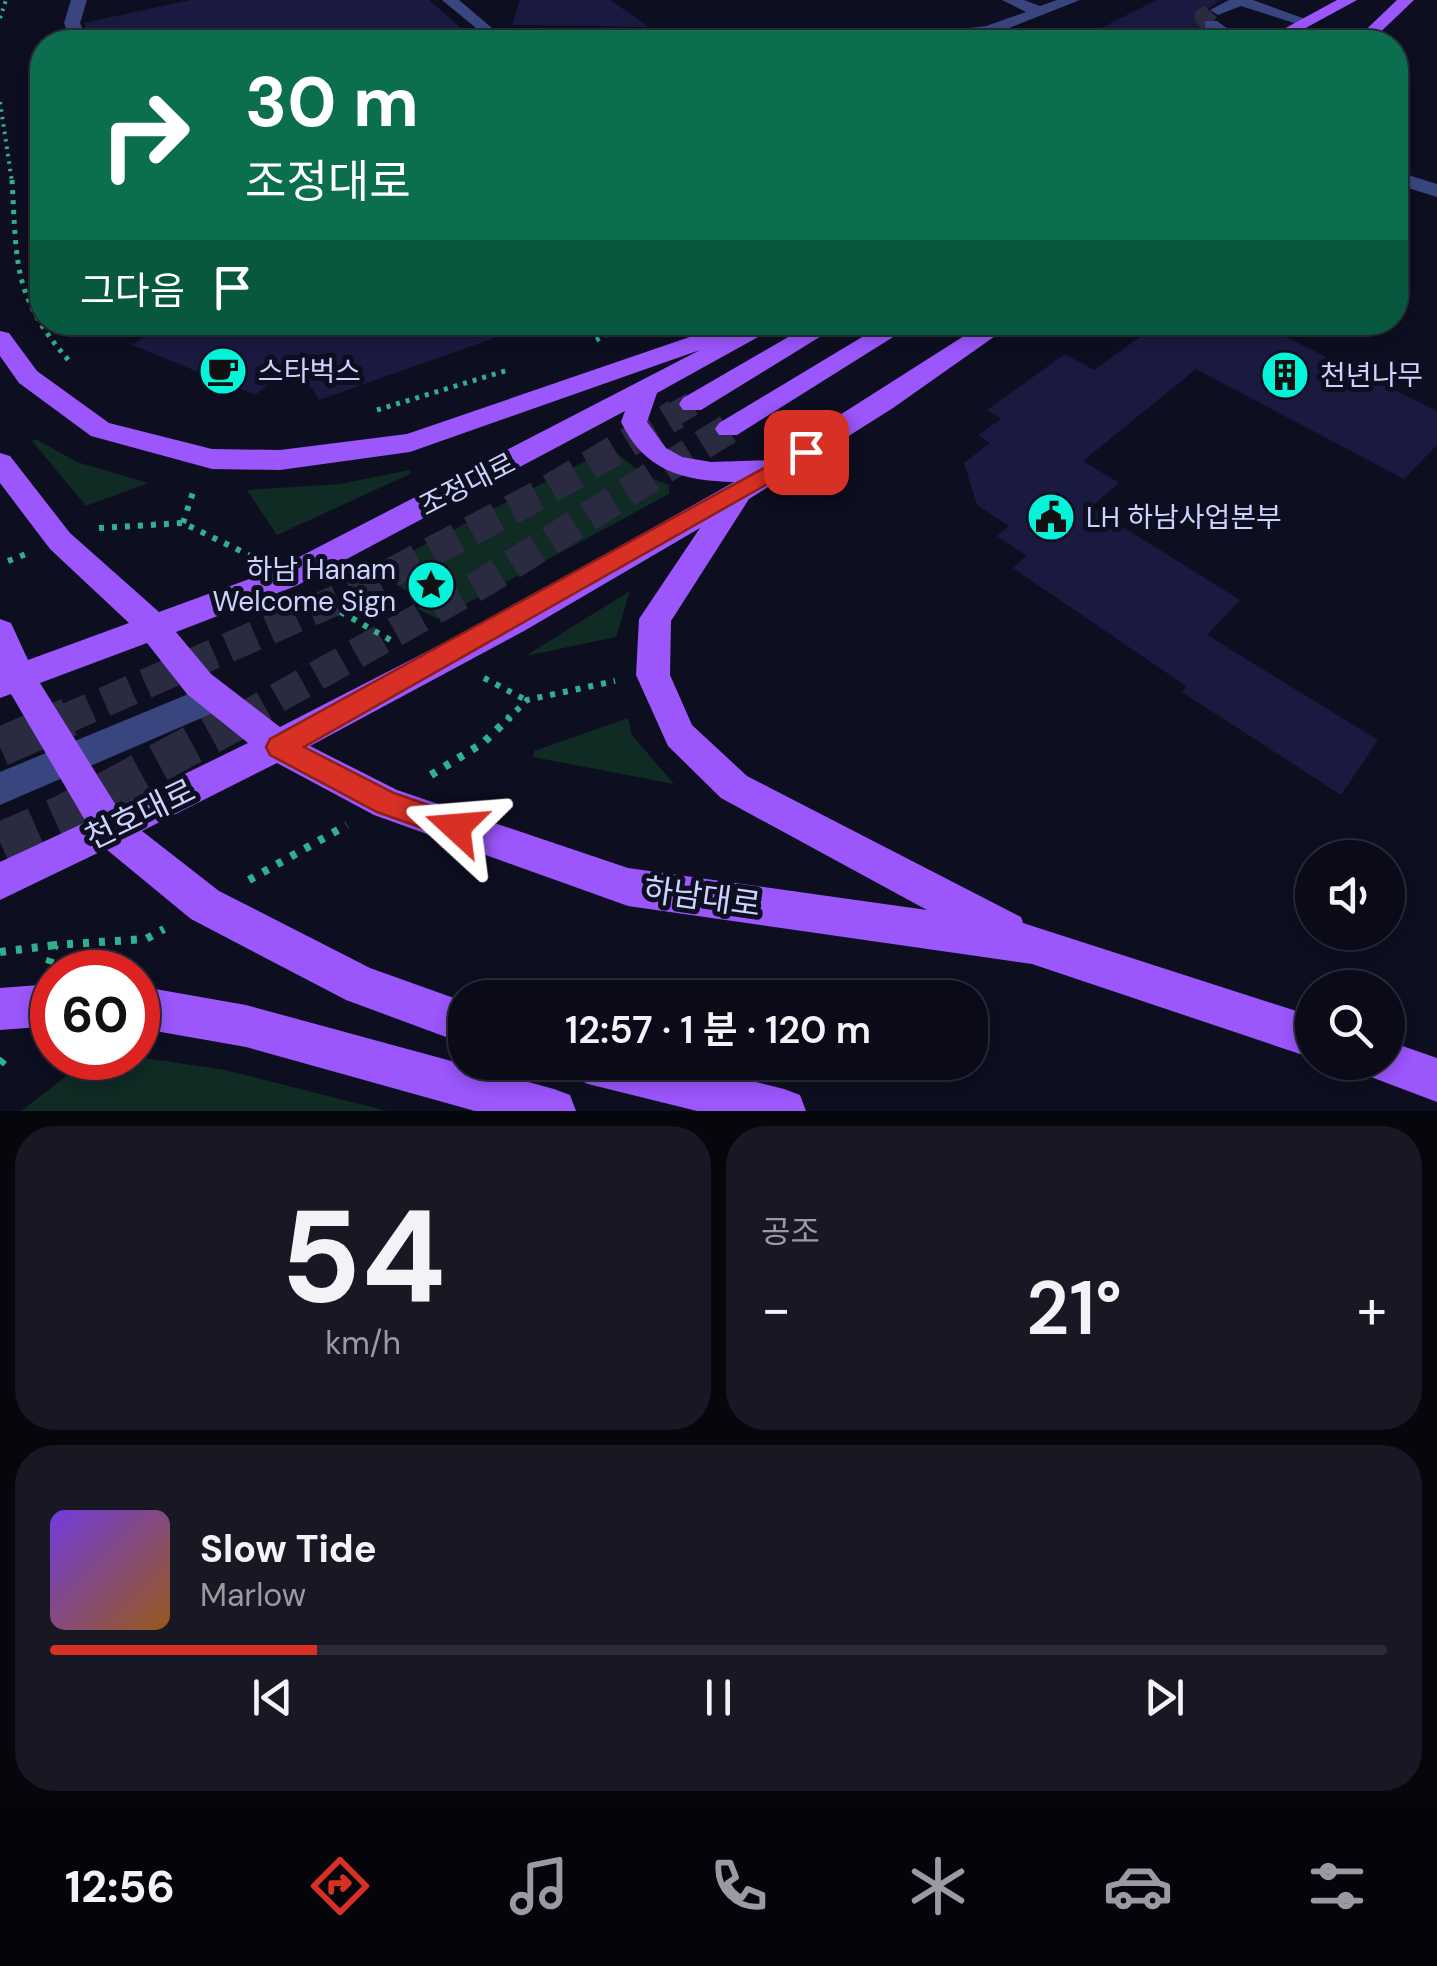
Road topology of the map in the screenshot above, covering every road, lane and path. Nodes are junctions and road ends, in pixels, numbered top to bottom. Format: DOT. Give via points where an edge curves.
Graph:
graph roads {
  1 [pos="6,0"];
  2 [pos="79,0"];
  3 [pos="450,0"];
  4 [pos="1010,0"];
  5 [pos="1072,0"];
  6 [pos="1406,0"];
  7 [pos="1344,4"];
  8 [pos="1040,12"];
  9 [pos="0,18"];
  10 [pos="1303,20"];
  11 [pos="75,30"];
  12 [pos="485,30"];
  13 [pos="992,30"];
  14 [pos="1227,30"];
  15 [pos="1287,30"];
  16 [pos="1310,30"];
  17 [pos="1373,30"];
  18 [pos="0,102"];
  19 [pos="1408,181"];
  20 [pos="1437,191"];
  21 [pos="30,307"];
  22 [pos="46,335"];
  23 [pos="606,335"];
  24 [pos="718,335"];
  25 [pos="749,335"];
  26 [pos="810,335"];
  27 [pos="883,335"];
  28 [pos="983,335"];
  29 [pos="0,338"];
  30 [pos="592,342"];
  31 [pos="74,366"];
  32 [pos="517,367"];
  33 [pos="646,392"];
  34 [pos="692,404"];
  35 [pos="371,412"];
  36 [pos="728,430"];
  37 [pos="0,463"];
  38 [pos="780,469"];
  39 [pos="194,487"];
  40 [pos="744,489"];
  41 [pos="183,522"];
  42 [pos="102,526"];
  43 [pos="246,553"];
  44 [pos="332,609"];
  45 [pos="152,625"];
  46 [pos="0,632"];
  47 [pos="377,633"];
  48 [pos="484,678"];
  49 [pos="616,680"];
  50 [pos="10,681"];
  51 [pos="216,697"];
  52 [pos="526,700"];
  53 [pos="280,747"];
  54 [pos="69,758"];
  55 [pos="0,789"];
  56 [pos="386,803"];
  57 [pos="110,829"];
  58 [pos="0,881"];
  59 [pos="205,905"];
  60 [pos="1032,944"];
  61 [pos="55,945"];
  62 [pos="54,950"];
  63 [pos="0,952"];
  64 [pos="30,995"];
  65 [pos="0,1010"];
  66 [pos="160,1011"];
  67 [pos="448,1017"];
  68 [pos="1295,1031"];
  69 [pos="1405,1069"];
  70 [pos="660,1080"];
  71 [pos="1437,1080"];
  72 [pos="554,1111"];
  73 [pos="784,1111"];
  1 -- 9 [label="path"];
  2 -- 11 [label="street"];
  3 -- 12 [label="street"];
  4 -- 8 [label="street"];
  5 -- 8 [label="street"];
  6 -- 17 [label="main road"];
  7 -- 10 [label="main road"];
  7 -- 16 [label="main road"];
  8 -- 13 [label="street"];
  10 -- 14 [label="street" via="1240,0 1215,17"];
  10 -- 15 [label="main road"];
  18 -- 21 [label="path" via="10,133"];
  19 -- 20 [label="street"];
  22 -- 31 [label="path"];
  23 -- 30 [label="path"];
  24 -- 29 [label="main road" via="410,443 280,460 212,460 100,430 28,377"];
  25 -- 33 [label="main road, 조정대로"];
  26 -- 34 [label="main road"];
  27 -- 36 [label="main road"];
  28 -- 38 [label="main road"];
  32 -- 35 [label="path"];
  33 -- 38 [label="main road" via="634,422 656,456 704,473"];
  33 -- 45 [label="main road, 조정대로" via="285,578"];
  37 -- 45 [label="main road, 하남대로" via="60,541"];
  38 -- 40 [label="main road"];
  39 -- 41 [label="path"];
  40 -- 53 [label="main road"];
  40 -- 60 [label="main road" via="654,619 653,675 680,735 734,787"];
  41 -- 42 [label="path"];
  41 -- 43 [label="path"];
  44 -- 47 [label="path"];
  45 -- 50 [label="main road"];
  45 -- 51 [label="main road, 하남대로"];
  46 -- 50 [label="main road"];
  48 -- 52 [label="path"];
  49 -- 52 [label="path"];
  50 -- 54 [label="main road"];
  51 -- 53 [label="main road, 하남대로"];
  51 -- 54 [label="street"];
  52 -- 56 [label="path" via="483,743"];
  53 -- 56 [label="main road, 하남대로"];
  53 -- 57 [label="main road, 천호대로"];
  54 -- 55 [label="street"];
  54 -- 57 [label="main road"];
  56 -- 59 [label="path"];
  56 -- 60 [label="main road, 하남대로" via="628,887"];
  57 -- 58 [label="main road, 천호대로"];
  57 -- 59 [label="main road"];
  59 -- 61 [label="path" via="146,939"];
  59 -- 67 [label="main road" via="361,985"];
  60 -- 68 [label="main road, 하남대로"];
  61 -- 62 [label="path"];
  61 -- 63 [label="path"];
  64 -- 65 [label="main road"];
  66 -- 72 [label="main road" via="246,1026"];
  69 -- 71 [label="main road"];
  70 -- 73 [label="main road"];
}
